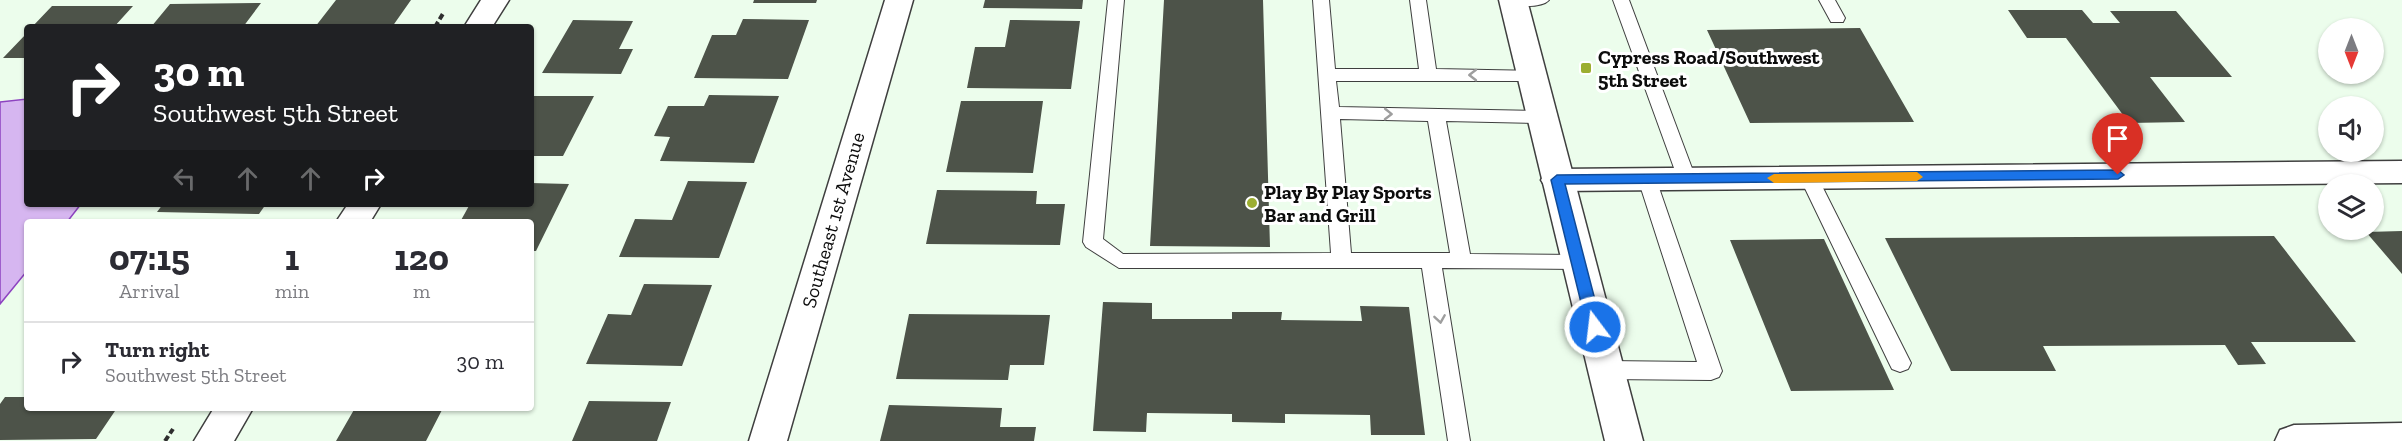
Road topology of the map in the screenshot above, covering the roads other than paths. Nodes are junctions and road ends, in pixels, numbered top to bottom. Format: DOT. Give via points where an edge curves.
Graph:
graph roads {
  1 [pos="495,0"];
  2 [pos="899,0"];
  3 [pos="1116,0"];
  4 [pos="1321,0"];
  5 [pos="1418,0"];
  6 [pos="1513,0"];
  7 [pos="1541,0"];
  8 [pos="1621,0"];
  9 [pos="1827,0"];
  10 [pos="1837,18"];
  11 [pos="480,24"];
  12 [pos="1326,75"];
  13 [pos="1428,75"];
  14 [pos="1531,75"];
  15 [pos="1330,113"];
  16 [pos="1436,115"];
  17 [pos="1542,117"];
  18 [pos="2402,172"];
  19 [pos="1809,178"];
  20 [pos="1647,179"];
  21 [pos="1687,179"];
  22 [pos="1557,180"];
  23 [pos="1342,260"];
  24 [pos="1431,261"];
  25 [pos="1461,261"];
  26 [pos="1578,262"];
  27 [pos="1900,363"];
  28 [pos="1606,370"];
  29 [pos="232,411"];
  30 [pos="2402,439"];
  31 [pos="213,441"];
  32 [pos="768,441"];
  33 [pos="1459,441"];
  34 [pos="1624,441"];
  35 [pos="2294,441"];
  1 -- 11 [label="street"];
  2 -- 32 [label="street, Southeast 1st Avenue"];
  3 -- 23 [label="lane" via="1093,242 1119,261"];
  4 -- 12 [label="lane"];
  5 -- 13 [label="lane"];
  6 -- 7 [label="lane"];
  6 -- 14 [label="street"];
  8 -- 21 [label="lane"];
  9 -- 10 [label="lane"];
  12 -- 13 [label="lane"];
  12 -- 15 [label="lane"];
  14 -- 13 [label="lane, one-way"];
  14 -- 17 [label="street"];
  15 -- 16 [label="lane, one-way"];
  15 -- 23 [label="lane"];
  16 -- 17 [label="lane"];
  16 -- 25 [label="lane"];
  17 -- 22 [label="street"];
  18 -- 19 [label="street"];
  19 -- 21 [label="street"];
  19 -- 27 [label="lane"];
  20 -- 21 [label="street"];
  20 -- 22 [label="street"];
  20 -- 28 [label="lane" via="1711,371"];
  22 -- 26 [label="street"];
  23 -- 24 [label="lane"];
  24 -- 25 [label="lane"];
  24 -- 33 [label="lane, one-way"];
  25 -- 26 [label="lane"];
  26 -- 28 [label="street"];
  28 -- 34 [label="street"];
  29 -- 31 [label="street"];
  30 -- 35 [label="street"];
}
